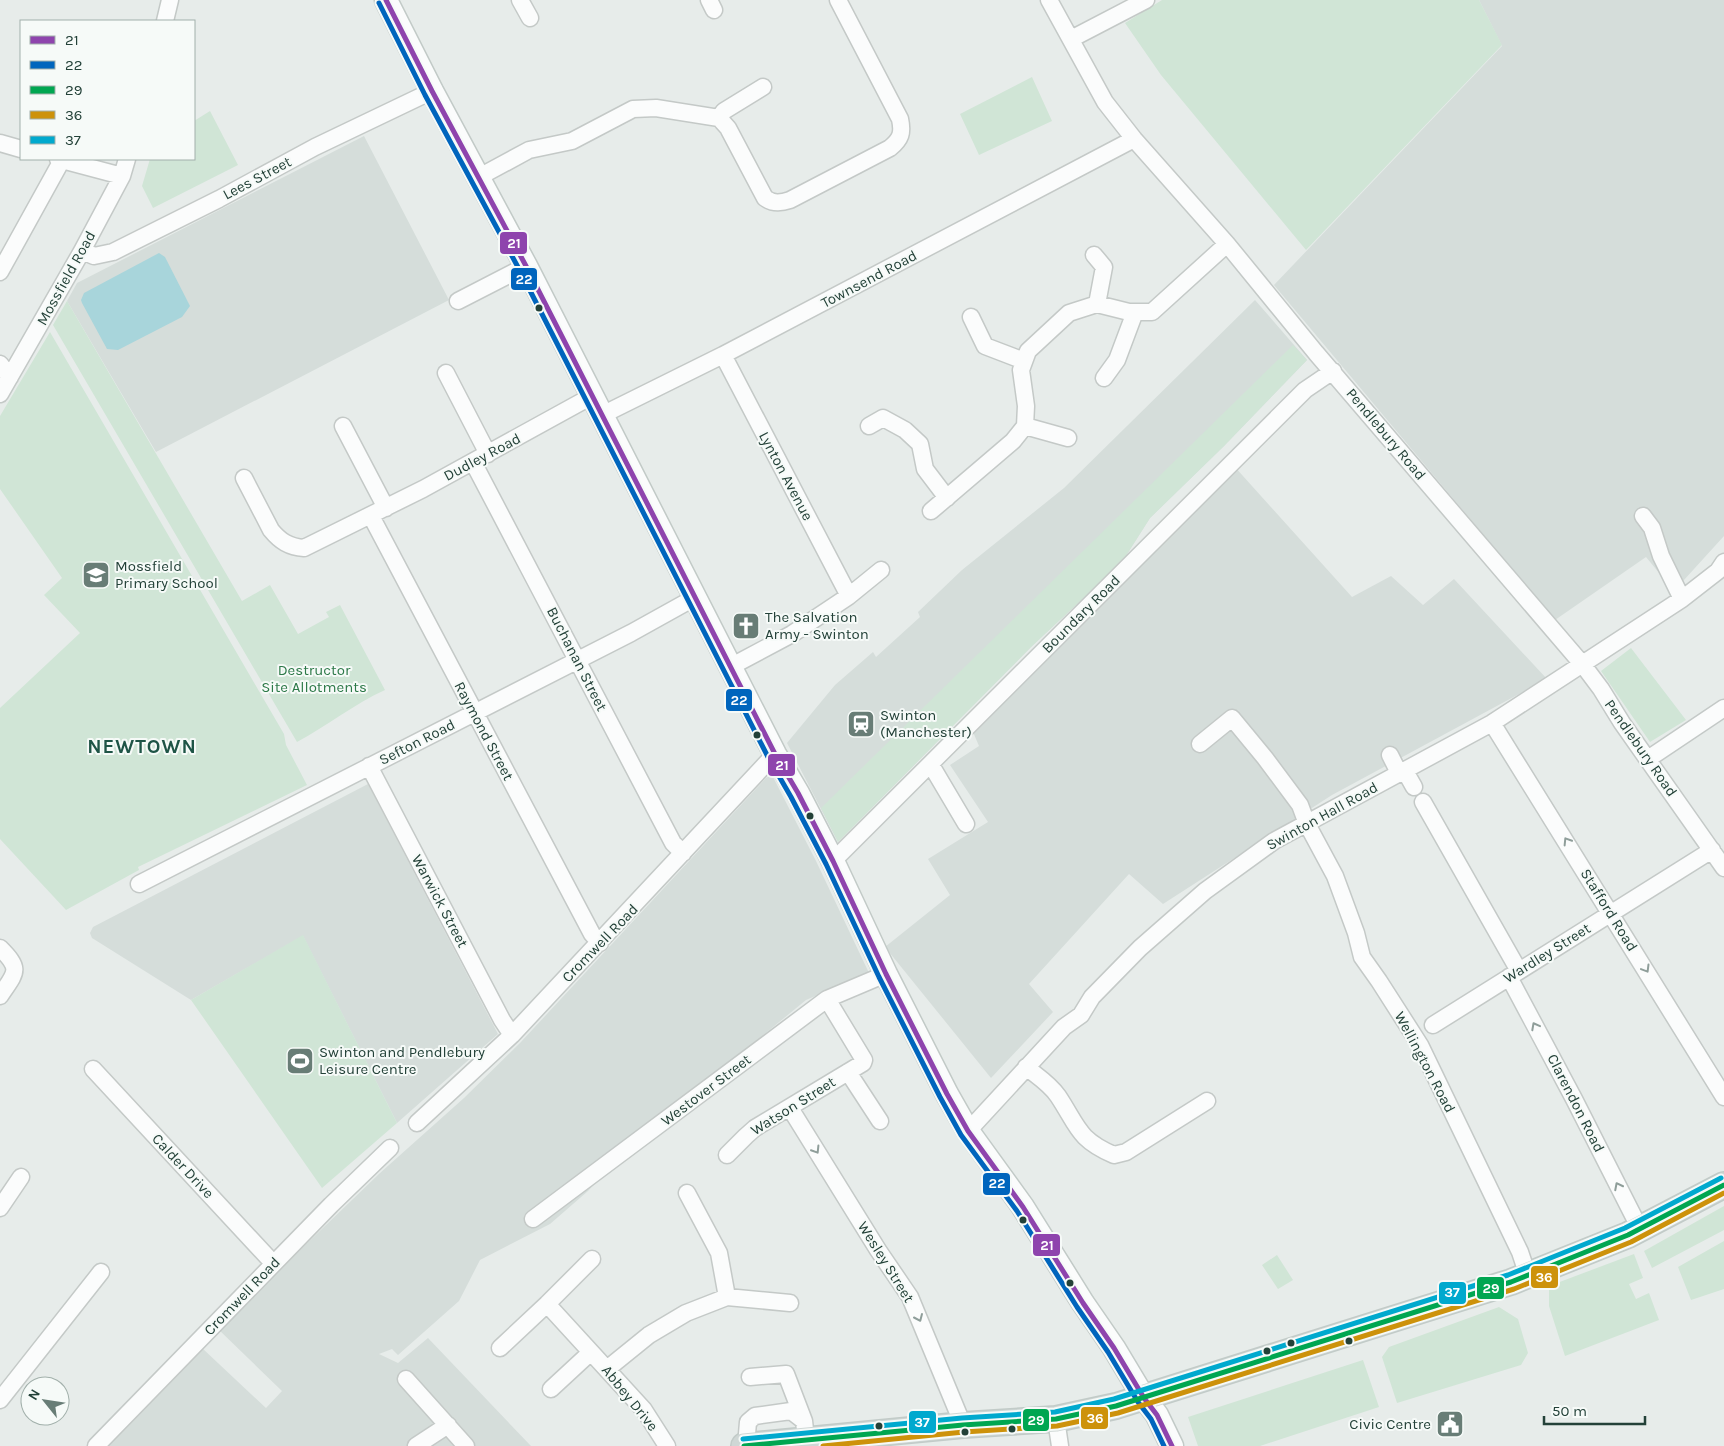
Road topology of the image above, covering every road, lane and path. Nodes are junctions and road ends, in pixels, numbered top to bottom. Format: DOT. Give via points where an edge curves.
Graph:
graph roads {
  1 [pos="170,0"];
  2 [pos="386,0"];
  3 [pos="520,0"];
  4 [pos="838,0"];
  5 [pos="1049,0"];
  6 [pos="1146,0"];
  7 [pos="530,18"];
  8 [pos="164,20"];
  9 [pos="1071,39"];
  10 [pos="763,87"];
  11 [pos="432,90"];
  12 [pos="719,118"];
  13 [pos="1134,139"];
  14 [pos="59,160"];
  15 [pos="64,160"];
  16 [pos="127,160"];
  17 [pos="122,176"];
  18 [pos="479,178"];
  19 [pos="1227,244"];
  20 [pos="82,251"];
  21 [pos="1094,255"];
  22 [pos="526,266"];
  23 [pos="0,272"];
  24 [pos="458,301"];
  25 [pos="1097,304"];
  26 [pos="1135,312"];
  27 [pos="971,317"];
  28 [pos="723,355"];
  29 [pos="1024,361"];
  30 [pos="0,364"];
  31 [pos="1332,371"];
  32 [pos="446,373"];
  33 [pos="10,378"];
  34 [pos="1104,378"];
  35 [pos="0,394"];
  36 [pos="597,406"];
  37 [pos="879,415"];
  38 [pos="343,426"];
  39 [pos="1025,426"];
  40 [pos="1068,438"];
  41 [pos="488,454"];
  42 [pos="473,462"];
  43 [pos="244,478"];
  44 [pos="947,498"];
  45 [pos="386,508"];
  46 [pos="931,511"];
  47 [pos="371,516"];
  48 [pos="1643,516"];
  49 [pos="1724,562"];
  50 [pos="881,570"];
  51 [pos="849,596"];
  52 [pos="694,598"];
  53 [pos="1682,599"];
  54 [pos="577,660"];
  55 [pos="1583,665"];
  56 [pos="730,667"];
  57 [pos="1724,708"];
  58 [pos="475,713"];
  59 [pos="1492,723"];
  60 [pos="1200,744"];
  61 [pos="1390,755"];
  62 [pos="778,759"];
  63 [pos="1648,759"];
  64 [pos="931,765"];
  65 [pos="369,766"];
  66 [pos="1402,772"];
  67 [pos="1414,787"];
  68 [pos="1423,802"];
  69 [pos="966,824"];
  70 [pos="1307,824"];
  71 [pos="1712,850"];
  72 [pos="683,854"];
  73 [pos="831,856"];
  74 [pos="1724,868"];
  75 [pos="140,884"];
  76 [pos="1611,912"];
  77 [pos="600,944"];
  78 [pos="0,948"];
  79 [pos="886,974"];
  80 [pos="1514,974"];
  81 [pos="0,996"];
  82 [pos="827,999"];
  83 [pos="1433,1025"];
  84 [pos="512,1035"];
  85 [pos="1026,1067"];
  86 [pos="93,1070"];
  87 [pos="848,1072"];
  88 [pos="1724,1097"];
  89 [pos="1207,1101"];
  90 [pos="790,1108"];
  91 [pos="880,1121"];
  92 [pos="417,1123"];
  93 [pos="968,1131"];
  94 [pos="390,1148"];
  95 [pos="728,1155"];
  96 [pos="21,1177"];
  97 [pos="1724,1185"];
  98 [pos="687,1193"];
  99 [pos="0,1208"];
  100 [pos="533,1219"];
  101 [pos="1640,1229"];
  102 [pos="592,1259"];
  103 [pos="273,1264"];
  104 [pos="102,1272"];
  105 [pos="1528,1276"];
  106 [pos="727,1297"];
  107 [pos="790,1303"];
  108 [pos="547,1304"];
  109 [pos="500,1348"];
  110 [pos="591,1352"];
  111 [pos="607,1369"];
  112 [pos="750,1377"];
  113 [pos="406,1379"];
  114 [pos="551,1389"];
  115 [pos="1144,1398"];
  116 [pos="0,1400"];
  117 [pos="1056,1419"];
  118 [pos="448,1425"];
  119 [pos="963,1425"];
  120 [pos="805,1430"];
  121 [pos="906,1438"];
  122 [pos="96,1446"];
  123 [pos="416,1446"];
  124 [pos="466,1446"];
  125 [pos="667,1446"];
  126 [pos="745,1446"];
  127 [pos="1060,1446"];
  128 [pos="1157,1446"];
  129 [pos="1172,1446"];
  1 -- 8 [label="street"];
  2 -- 11 [label="main road"];
  3 -- 7 [label="street"];
  4 -- 12 [label="street" via="900,119 902,130 898,142 781,203 765,198 728,128"];
  5 -- 9 [label="street, Pendlebury Road"];
  6 -- 9 [label="street"];
  9 -- 13 [label="street, Pendlebury Road" via="1105,102"];
  10 -- 12 [label="street" via="724,111"];
  11 -- 18 [label="main road"];
  11 -- 20 [label="street, Lees Street" via="315,146 113,252 94,256"];
  12 -- 18 [label="street" via="656,108 633,109 572,141 529,150"];
  13 -- 19 [label="street, Pendlebury Road"];
  13 -- 28 [label="street, Townsend Road"];
  14 -- 23 [label="street"];
  15 -- 17 [label="street"];
  16 -- 17 [label="street, Mossfield Road"];
  17 -- 20 [label="street, Mossfield Road"];
  18 -- 22 [label="main road"];
  19 -- 26 [label="street" via="1152,312"];
  19 -- 31 [label="street, Pendlebury Road"];
  20 -- 33 [label="street, Mossfield Road"];
  21 -- 25 [label="street" via="1104,267"];
  22 -- 24 [label="street"];
  22 -- 36 [label="main road"];
  25 -- 26 [label="street"];
  25 -- 29 [label="street" via="1069,312 1028,351"];
  26 -- 34 [label="street" via="1117,360"];
  27 -- 29 [label="street" via="984,346"];
  28 -- 36 [label="street, Townsend Road"];
  28 -- 51 [label="street, Lynton Avenue"];
  29 -- 39 [label="street" via="1021,370"];
  30 -- 33 [label="street"];
  31 -- 55 [label="street, Pendlebury Road"];
  31 -- 64 [label="street, Boundary Road" via="1305,390"];
  32 -- 41 [label="street"];
  33 -- 35 [label="street, Mossfield Road"];
  36 -- 41 [label="street, Dudley Road"];
  36 -- 52 [label="main road"];
  37 -- 44 [label="street" via="905,430 920,444 925,469"];
  38 -- 45 [label="street"];
  39 -- 40 [label="street"];
  39 -- 44 [label="street"];
  41 -- 42 [label="street, Dudley Road"];
  42 -- 45 [label="street, Dudley Road"];
  42 -- 54 [label="street, Buchanan Street"];
  43 -- 47 [label="street, Dudley Road" via="271,530 294,547 304,548"];
  44 -- 46 [label="street"];
  45 -- 47 [label="street, Dudley Road"];
  47 -- 58 [label="street, Raymond Street"];
  48 -- 53 [label="street" via="1652,528 1661,556"];
  49 -- 53 [label="street, Swinton Hall Road" via="1718,571"];
  50 -- 51 [label="street"];
  51 -- 56 [label="street" via="792,634"];
  52 -- 54 [label="street, Sefton Road"];
  52 -- 56 [label="main road"];
  53 -- 55 [label="street, Swinton Hall Road"];
  54 -- 58 [label="street, Sefton Road"];
  54 -- 72 [label="street, Buchanan Street" via="673,843"];
  55 -- 59 [label="street, Swinton Hall Road"];
  55 -- 63 [label="street, Pendlebury Road"];
  56 -- 62 [label="main road"];
  57 -- 63 [label="street"];
  58 -- 65 [label="street, Sefton Road"];
  58 -- 77 [label="street, Raymond Street"];
  59 -- 66 [label="street, Swinton Hall Road"];
  76 -- 59 [label="street, Stafford Road, one-way"];
  60 -- 70 [label="street, Wellington Road" via="1232,718 1300,805"];
  61 -- 66 [label="street"];
  62 -- 72 [label="street, Cromwell Road"];
  62 -- 73 [label="main road"];
  63 -- 71 [label="street, Pendlebury Road"];
  64 -- 69 [label="street"];
  64 -- 73 [label="street, Boundary Road"];
  65 -- 75 [label="street, Sefton Road"];
  65 -- 84 [label="street, Warwick Street"];
  66 -- 67 [label="street"];
  66 -- 70 [label="street, Swinton Hall Road"];
  68 -- 80 [label="street, Clarendon Road"];
  70 -- 85 [label="street, Swinton Hall Road" via="1274,840 1205,891 1140,948 1092,997 1081,1015"];
  70 -- 105 [label="street, Wellington Road" via="1335,876 1362,958 1420,1045 1520,1252"];
  71 -- 74 [label="street, Pendlebury Road"];
  71 -- 76 [label="street, Wardley Street"];
  72 -- 77 [label="street, Cromwell Road"];
  73 -- 79 [label="main road"];
  76 -- 80 [label="street, Wardley Street"];
  76 -- 88 [label="street, Stafford Road, one-way"];
  77 -- 84 [label="street, Cromwell Road"];
  78 -- 81 [label="street" via="16,970"];
  79 -- 82 [label="street, Westover Street"];
  79 -- 93 [label="main road"];
  80 -- 83 [label="street, Wardley Street"];
  101 -- 80 [label="street, Clarendon Road, one-way"];
  82 -- 87 [label="street, Watson Street" via="864,1060"];
  82 -- 100 [label="street, Westover Street"];
  84 -- 92 [label="street, Cromwell Road"];
  85 -- 89 [label="street" via="1058,1096 1077,1129 1090,1142 1114,1155 1126,1152"];
  85 -- 93 [label="street, Swinton Hall Road"];
  86 -- 103 [label="street, Calder Drive"];
  87 -- 90 [label="street, Watson Street"];
  87 -- 91 [label="street"];
  90 -- 95 [label="street, Watson Street" via="746,1136"];
  90 -- 119 [label="street, Wesley Street, one-way" via="910,1297"];
  93 -- 115 [label="main road" via="1023,1207"];
  94 -- 103 [label="street, Cromwell Road"];
  96 -- 99 [label="street"];
  97 -- 101 [label="main road"];
  98 -- 106 [label="street" via="719,1252"];
  101 -- 105 [label="main road"];
  102 -- 108 [label="street"];
  103 -- 122 [label="street, Cromwell Road"];
  104 -- 116 [label="street"];
  105 -- 115 [label="main road"];
  106 -- 107 [label="street"];
  106 -- 111 [label="street" via="686,1313 648,1335"];
  108 -- 109 [label="street"];
  108 -- 110 [label="street, Abbey Drive"];
  110 -- 111 [label="street, Abbey Drive"];
  110 -- 114 [label="street, Abbey Drive"];
  111 -- 125 [label="street, Abbey Drive" via="644,1410"];
  112 -- 120 [label="street" via="786,1374"];
  113 -- 118 [label="street"];
  115 -- 117 [label="main road"];
  115 -- 128 [label="main road" via="1147,1424"];
  115 -- 129 [label="main road" via="1157,1415"];
  117 -- 119 [label="main road"];
  117 -- 127 [label="street"];
  118 -- 123 [label="street"];
  118 -- 124 [label="street"];
  119 -- 121 [label="main road"];
  120 -- 121 [label="main road"];
  120 -- 126 [label="main road"];
}
